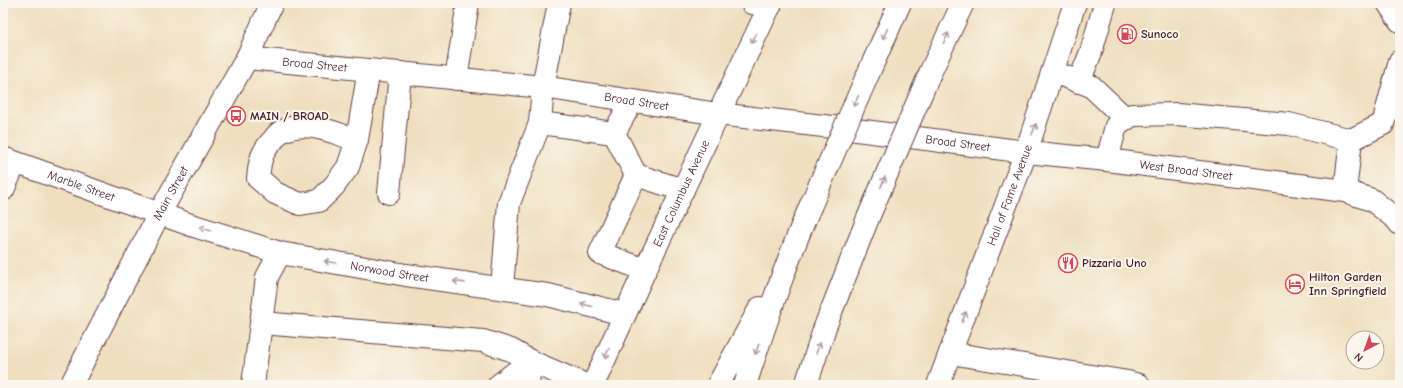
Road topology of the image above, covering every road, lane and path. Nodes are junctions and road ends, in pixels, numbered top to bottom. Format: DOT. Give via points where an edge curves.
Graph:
graph roads {
  1 [pos="272,3"];
  2 [pos="468,3"];
  3 [pos="559,3"];
  4 [pos="900,3"];
  5 [pos="963,3"];
  6 [pos="1075,3"];
  7 [pos="1105,3"];
  8 [pos="1388,3"];
  9 [pos="764,4"];
  10 [pos="1400,21"];
  11 [pos="247,58"];
  12 [pos="1400,61"];
  13 [pos="369,70"];
  14 [pos="1053,72"];
  15 [pos="400,73"];
  16 [pos="456,78"];
  17 [pos="1079,82"];
  18 [pos="543,87"];
  19 [pos="632,101"];
  20 [pos="718,114"];
  21 [pos="1126,119"];
  22 [pos="540,123"];
  23 [pos="614,133"];
  24 [pos="357,140"];
  25 [pos="1352,140"];
  26 [pos="1026,152"];
  27 [pos="9,160"];
  28 [pos="1107,160"];
  29 [pos="636,174"];
  30 [pos="3,190"];
  31 [pos="683,190"];
  32 [pos="1345,191"];
  33 [pos="389,193"];
  34 [pos="159,214"];
  35 [pos="1400,224"];
  36 [pos="798,236"];
  37 [pos="280,253"];
  38 [pos="645,270"];
  39 [pos="502,288"];
  40 [pos="624,314"];
  41 [pos="261,323"];
  42 [pos="950,353"];
  43 [pos="530,361"];
  44 [pos="71,385"];
  45 [pos="253,385"];
  46 [pos="499,385"];
  47 [pos="528,385"];
  48 [pos="586,385"];
  49 [pos="593,385"];
  50 [pos="718,385"];
  51 [pos="745,385"];
  52 [pos="806,385"];
  53 [pos="938,385"];
  54 [pos="1139,385"];
  1 -- 11 [label="main road, Main Street"];
  2 -- 16 [label="main road"];
  3 -- 18 [label="main road"];
  4 -- 36 [label="main road, one-way, bridge"];
  52 -- 5 [label="main road, one-way, bridge" via="825,327 868,218"];
  6 -- 14 [label="main road, Hall of Fame Avenue"];
  7 -- 17 [label="main road" via="1091,52"];
  8 -- 10 [label="main road"];
  9 -- 20 [label="main road, East Columbus Avenue, one-way"];
  11 -- 13 [label="main road, Broad Street"];
  11 -- 34 [label="main road, Main Street"];
  12 -- 25 [label="main road" via="1384,124"];
  13 -- 15 [label="main road, Broad Street"];
  13 -- 24 [label="main road"];
  14 -- 17 [label="main road"];
  26 -- 14 [label="main road, Hall of Fame Avenue, one-way"];
  15 -- 16 [label="main road, Broad Street"];
  15 -- 33 [label="main road"];
  16 -- 18 [label="main road, Broad Street"];
  17 -- 21 [label="main road" via="1091,86"];
  18 -- 19 [label="main road, Broad Street"];
  18 -- 22 [label="main road"];
  19 -- 20 [label="main road, Broad Street"];
  19 -- 23 [label="main road"];
  20 -- 26 [label="main road, Broad Street"];
  20 -- 31 [label="main road, East Columbus Avenue"];
  21 -- 25 [label="main road" via="1132,115 1177,114 1289,124"];
  21 -- 28 [label="main road" via="1116,126"];
  22 -- 23 [label="main road"];
  22 -- 39 [label="main road" via="509,203"];
  23 -- 29 [label="main road"];
  25 -- 32 [label="main road"];
  26 -- 28 [label="main road, West Broad Street"];
  42 -- 26 [label="main road, Hall of Fame Avenue, one-way"];
  27 -- 30 [label="main road"];
  27 -- 34 [label="main road, Marble Street"];
  28 -- 32 [label="main road, West Broad Street"];
  29 -- 31 [label="main road"];
  29 -- 38 [label="main road" via="600,254"];
  31 -- 38 [label="main road, East Columbus Avenue"];
  32 -- 35 [label="main road, West Broad Street" via="1372,200"];
  37 -- 34 [label="main road, Norwood Street, one-way"];
  34 -- 44 [label="main road, Main Street"];
  36 -- 50 [label="main road"];
  36 -- 51 [label="main road, one-way"];
  39 -- 37 [label="main road, Norwood Street, one-way"];
  37 -- 41 [label="main road" via="267,277"];
  38 -- 40 [label="main road, East Columbus Avenue"];
  40 -- 39 [label="main road, Norwood Street, one-way" via="548,295"];
  40 -- 49 [label="main road, East Columbus Avenue, one-way"];
  41 -- 43 [label="main road" via="483,341 511,350"];
  41 -- 45 [label="main road"];
  42 -- 53 [label="main road, Hall of Fame Avenue"];
  42 -- 54 [label="main road"];
  43 -- 46 [label="main road"];
  43 -- 47 [label="main road"];
  43 -- 48 [label="main road"];
}
